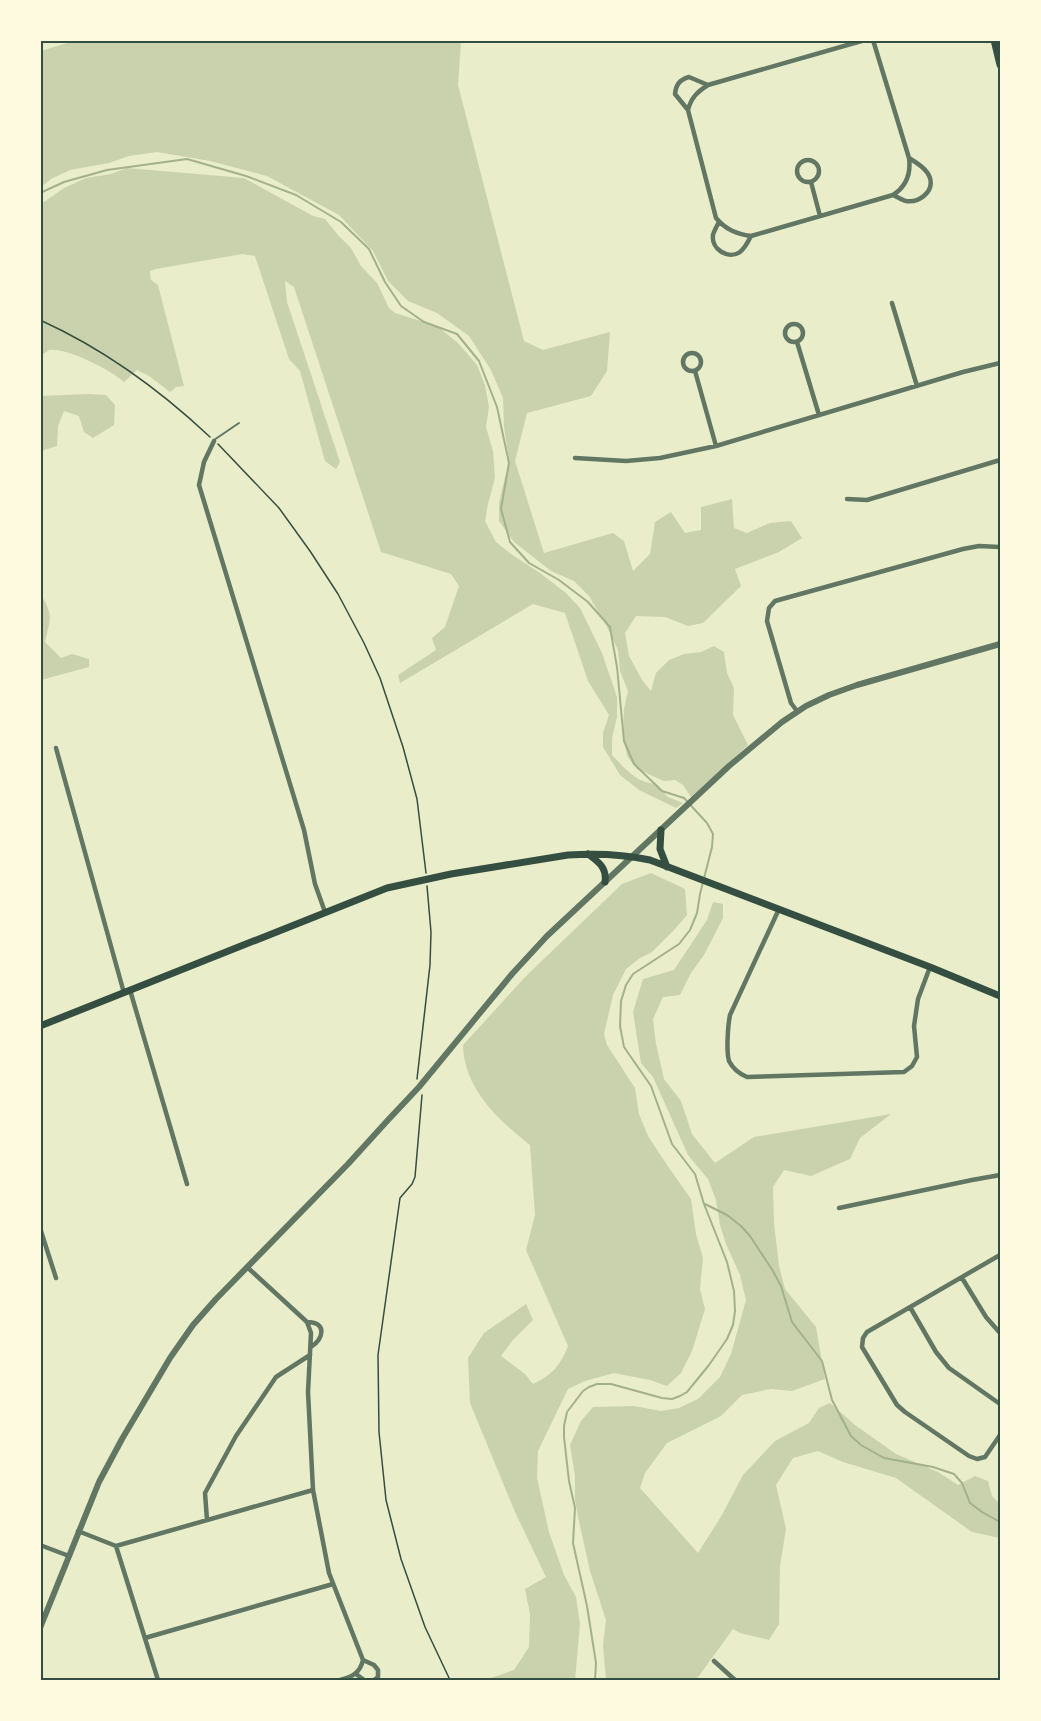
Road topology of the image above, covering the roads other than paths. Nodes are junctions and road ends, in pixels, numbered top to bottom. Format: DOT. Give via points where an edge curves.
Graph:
graph roads {
  1 [pos="865,40"];
  2 [pos="873,40"];
  3 [pos="996,42"];
  4 [pos="1000,65"];
  5 [pos="708,85"];
  6 [pos="688,110"];
  7 [pos="909,158"];
  8 [pos="811,182"];
  9 [pos="892,195"];
  10 [pos="820,216"];
  11 [pos="719,222"];
  12 [pos="751,236"];
  13 [pos="892,303"];
  14 [pos="797,342"];
  15 [pos="1000,363"];
  16 [pos="694,371"];
  17 [pos="918,386"];
  18 [pos="819,415"];
  19 [pos="239,423"];
  20 [pos="214,440"];
  21 [pos="716,446"];
  22 [pos="575,458"];
  23 [pos="1000,460"];
  24 [pos="847,500"];
  25 [pos="1000,547"];
  26 [pos="1000,644"];
  27 [pos="797,711"];
  28 [pos="56,748"];
  29 [pos="661,830"];
  30 [pos="588,854"];
  31 [pos="633,856"];
  32 [pos="670,868"];
  33 [pos="605,882"];
  34 [pos="779,909"];
  35 [pos="325,912"];
  36 [pos="930,967"];
  37 [pos="127,992"];
  38 [pos="1000,996"];
  39 [pos="40,1026"];
  40 [pos="1000,1175"];
  41 [pos="187,1184"];
  42 [pos="839,1208"];
  43 [pos="40,1228"];
  44 [pos="1000,1255"];
  45 [pos="247,1267"];
  46 [pos="56,1278"];
  47 [pos="962,1278"];
  48 [pos="910,1307"];
  49 [pos="308,1322"];
  50 [pos="1000,1333"];
  51 [pos="311,1347"];
  52 [pos="310,1355"];
  53 [pos="1000,1404"];
  54 [pos="1000,1435"];
  55 [pos="313,1490"];
  56 [pos="207,1520"];
  57 [pos="78,1531"];
  58 [pos="40,1545"];
  59 [pos="116,1546"];
  60 [pos="69,1556"];
  61 [pos="333,1584"];
  62 [pos="40,1628"];
  63 [pos="145,1638"];
  64 [pos="363,1660"];
  65 [pos="714,1661"];
  66 [pos="356,1674"];
  67 [pos="158,1680"];
  68 [pos="340,1680"];
  69 [pos="364,1680"];
  70 [pos="374,1680"];
  71 [pos="735,1680"];
  1 -- 5 [label="street"];
  2 -- 7 [label="street"];
  3 -- 4 [label="main road"];
  5 -- 6 [label="street" via="696,93"];
  5 -- 6 [label="street" via="689,77 675,87 675,94"];
  6 -- 11 [label="street"];
  7 -- 9 [label="street" via="910,171 899,191"];
  7 -- 9 [label="street" via="930,177 928,192 906,201"];
  8 -- 8 [label="street" via="818,177 819,168 813,161 804,160 797,174 802,181"];
  8 -- 10 [label="street"];
  9 -- 10 [label="street"];
  10 -- 12 [label="street"];
  11 -- 12 [label="street" via="740,235"];
  11 -- 12 [label="street" via="713,241 722,253 739,253"];
  13 -- 17 [label="street"];
  14 -- 18 [label="street"];
  15 -- 17 [label="street"];
  16 -- 16 [label="street" via="701,360 689,353 683,365"];
  16 -- 21 [label="street"];
  17 -- 18 [label="street"];
  18 -- 21 [label="street"];
  19 -- 20 [label="lane"];
  20 -- 35 [label="street" via="204,462 200,485"];
  21 -- 22 [label="street" via="660,458"];
  23 -- 24 [label="street" via="867,500"];
  25 -- 27 [label="street" via="963,549 775,601 767,621 791,703"];
  26 -- 27 [label="street" via="840,690"];
  27 -- 29 [label="street" via="749,749"];
  28 -- 37 [label="street"];
  29 -- 31 [label="street"];
  29 -- 32 [label="main road" via="660,849"];
  30 -- 31 [label="main road"];
  30 -- 33 [label="main road" via="603,868"];
  30 -- 35 [label="main road" via="414,881"];
  31 -- 32 [label="main road"];
  31 -- 33 [label="street"];
  32 -- 34 [label="main road"];
  33 -- 45 [label="street" via="530,954 404,1104"];
  34 -- 36 [label="main road"];
  34 -- 36 [label="street" via="730,1015 729,1060 739,1074 747,1077 904,1072 917,1057 914,1026 918,999"];
  35 -- 37 [label="main road"];
  36 -- 38 [label="main road"];
  37 -- 39 [label="main road"];
  37 -- 41 [label="street"];
  40 -- 42 [label="street"];
  43 -- 46 [label="street"];
  44 -- 47 [label="street"];
  45 -- 49 [label="street"];
  45 -- 57 [label="street" via="205,1311 170,1358 108,1463"];
  47 -- 48 [label="street"];
  47 -- 50 [label="street"];
  48 -- 53 [label="street" via="949,1368"];
  48 -- 54 [label="street" via="862,1338 862,1347 897,1405 977,1459 985,1457"];
  49 -- 51 [label="street"];
  49 -- 51 [label="street" via="316,1323 322,1331"];
  51 -- 52 [label="street"];
  52 -- 55 [label="street"];
  52 -- 56 [label="street" via="276,1377 236,1436 205,1493"];
  55 -- 56 [label="street"];
  55 -- 61 [label="street"];
  56 -- 59 [label="street"];
  57 -- 59 [label="street"];
  57 -- 60 [label="street"];
  58 -- 60 [label="street"];
  59 -- 63 [label="street"];
  60 -- 62 [label="street"];
  61 -- 63 [label="street"];
  61 -- 64 [label="street"];
  63 -- 67 [label="street"];
  64 -- 66 [label="street"];
  64 -- 70 [label="street" via="378,1670"];
  65 -- 71 [label="street"];
  66 -- 68 [label="street"];
  66 -- 69 [label="street"];
}
